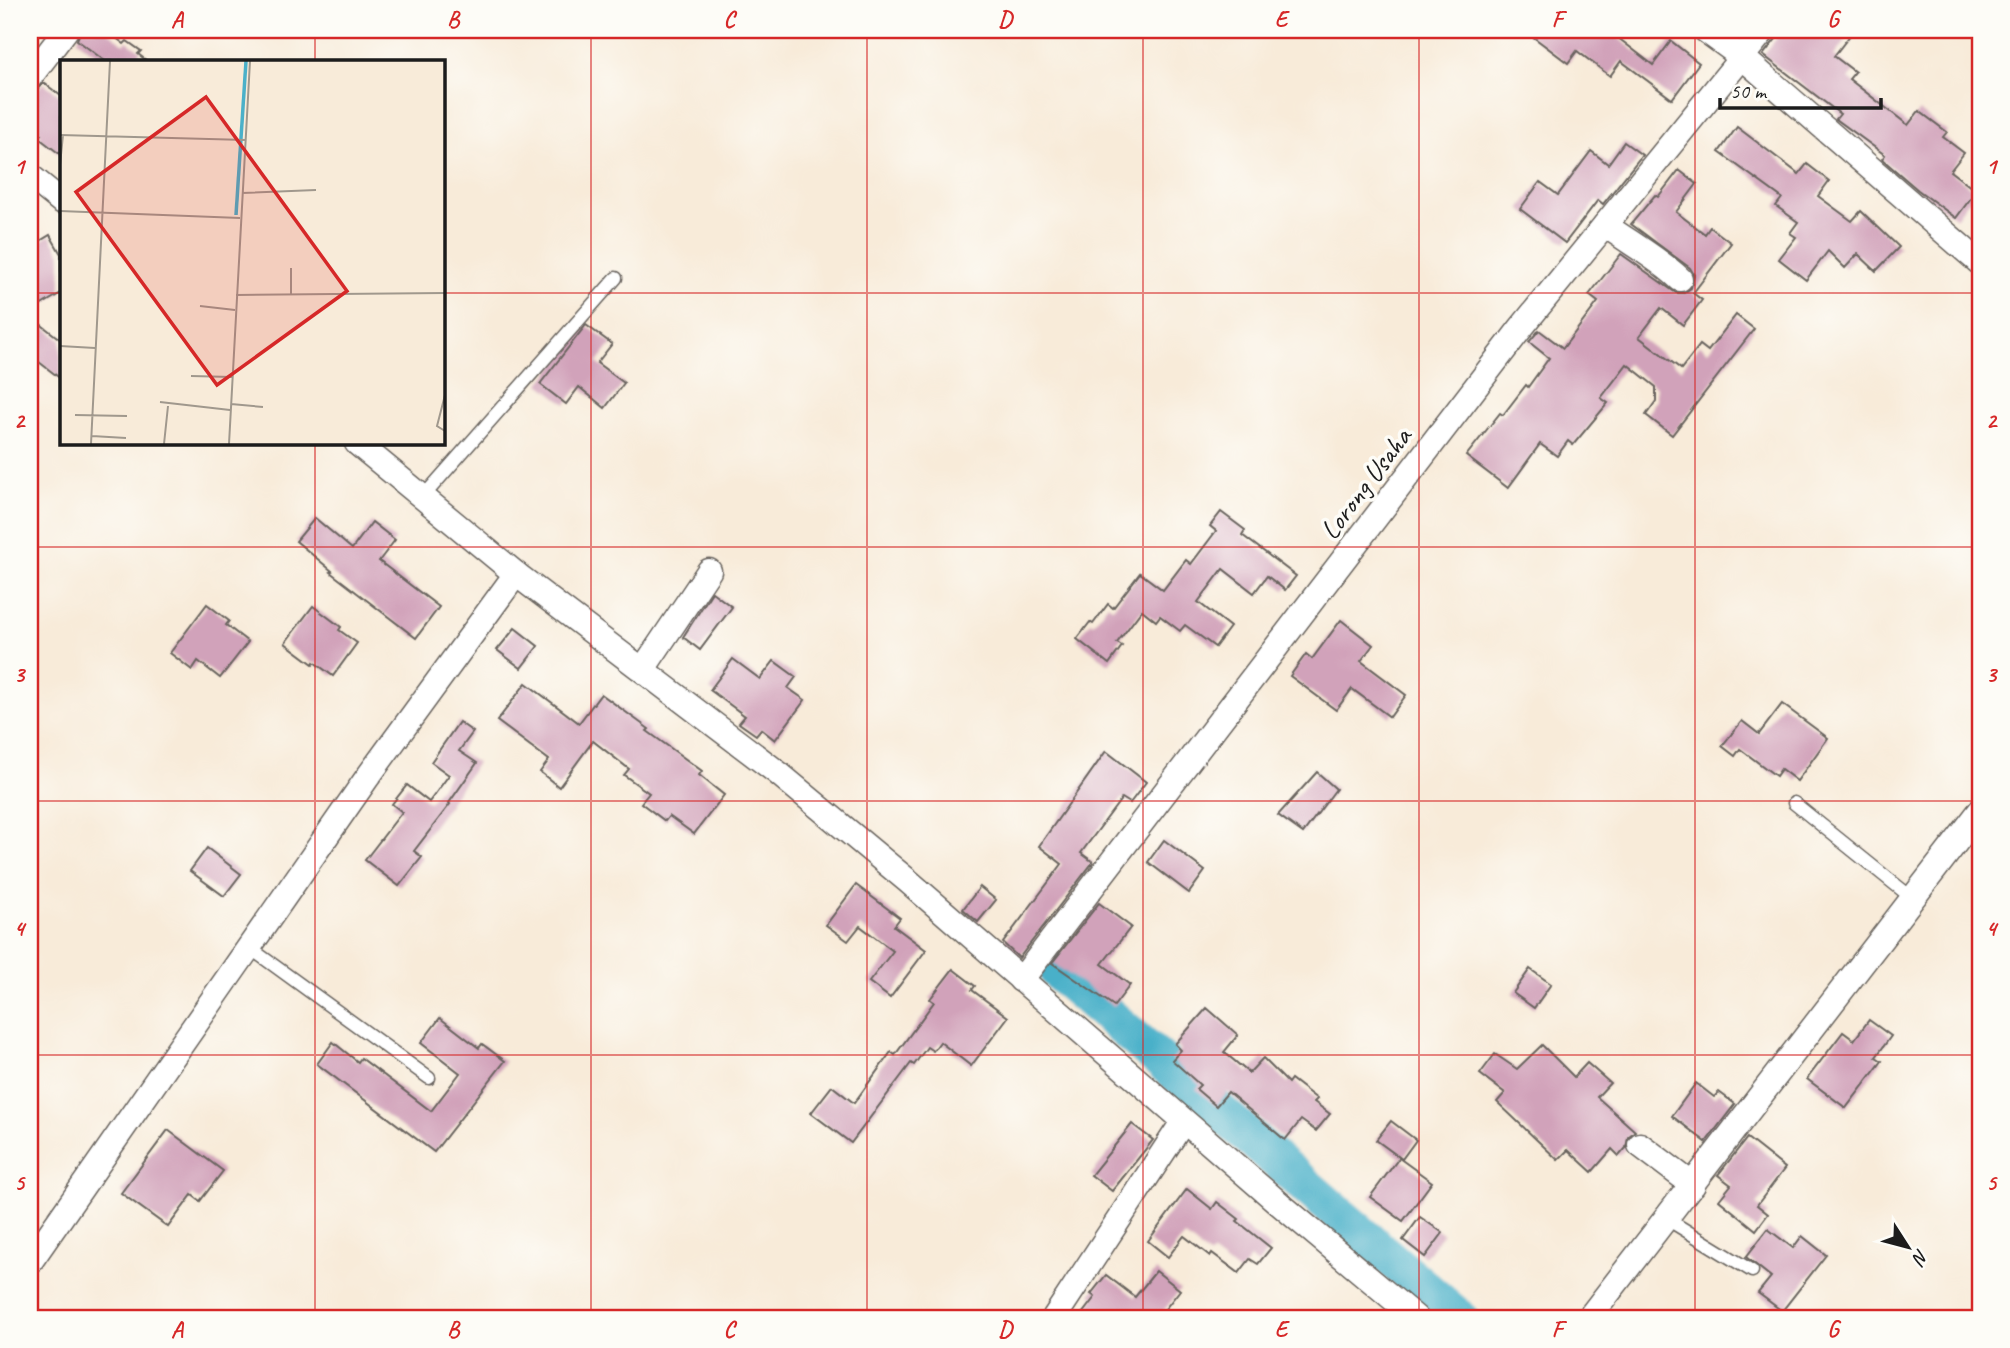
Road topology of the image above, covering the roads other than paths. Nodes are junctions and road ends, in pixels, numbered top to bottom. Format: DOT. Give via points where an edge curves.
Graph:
graph roads {
  1 [pos="66,30"];
  2 [pos="1705,30"];
  3 [pos="1764,30"];
  4 [pos="1742,57"];
  5 [pos="30,77"];
  6 [pos="30,176"];
  7 [pos="60,200"];
  8 [pos="1605,225"];
  9 [pos="1980,263"];
  10 [pos="616,278"];
  11 [pos="1681,279"];
  12 [pos="358,444"];
  13 [pos="422,498"];
  14 [pos="709,571"];
  15 [pos="516,574"];
  16 [pos="643,669"];
  17 [pos="1794,803"];
  18 [pos="1980,811"];
  19 [pos="1912,898"];
  20 [pos="250,948"];
  21 [pos="1021,980"];
  22 [pos="429,1078"];
  23 [pos="1183,1122"];
  24 [pos="1640,1145"];
  25 [pos="1693,1185"];
  26 [pos="1667,1219"];
  27 [pos="30,1262"];
  28 [pos="1752,1271"];
  29 [pos="1054,1318"];
  30 [pos="1416,1318"];
  31 [pos="1589,1318"];
  1 -- 5 [label="street"];
  2 -- 4 [label="street"];
  3 -- 4 [label="street, Lorong Usaha"];
  4 -- 8 [label="street, Lorong Usaha"];
  4 -- 9 [label="street"];
  6 -- 7 [label="street"];
  8 -- 11 [label="street"];
  8 -- 21 [label="street, Lorong Usaha"];
  10 -- 13 [label="lane"];
  12 -- 13 [label="street"];
  13 -- 15 [label="street"];
  14 -- 16 [label="street"];
  15 -- 16 [label="street"];
  15 -- 20 [label="street"];
  16 -- 21 [label="street" via="778,773"];
  17 -- 19 [label="lane"];
  18 -- 19 [label="street"];
  19 -- 25 [label="street"];
  20 -- 22 [label="lane"];
  20 -- 27 [label="street"];
  21 -- 23 [label="street"];
  23 -- 29 [label="street"];
  23 -- 30 [label="street"];
  24 -- 25 [label="street"];
  25 -- 26 [label="street"];
  26 -- 28 [label="lane"];
  26 -- 31 [label="street"];
}
